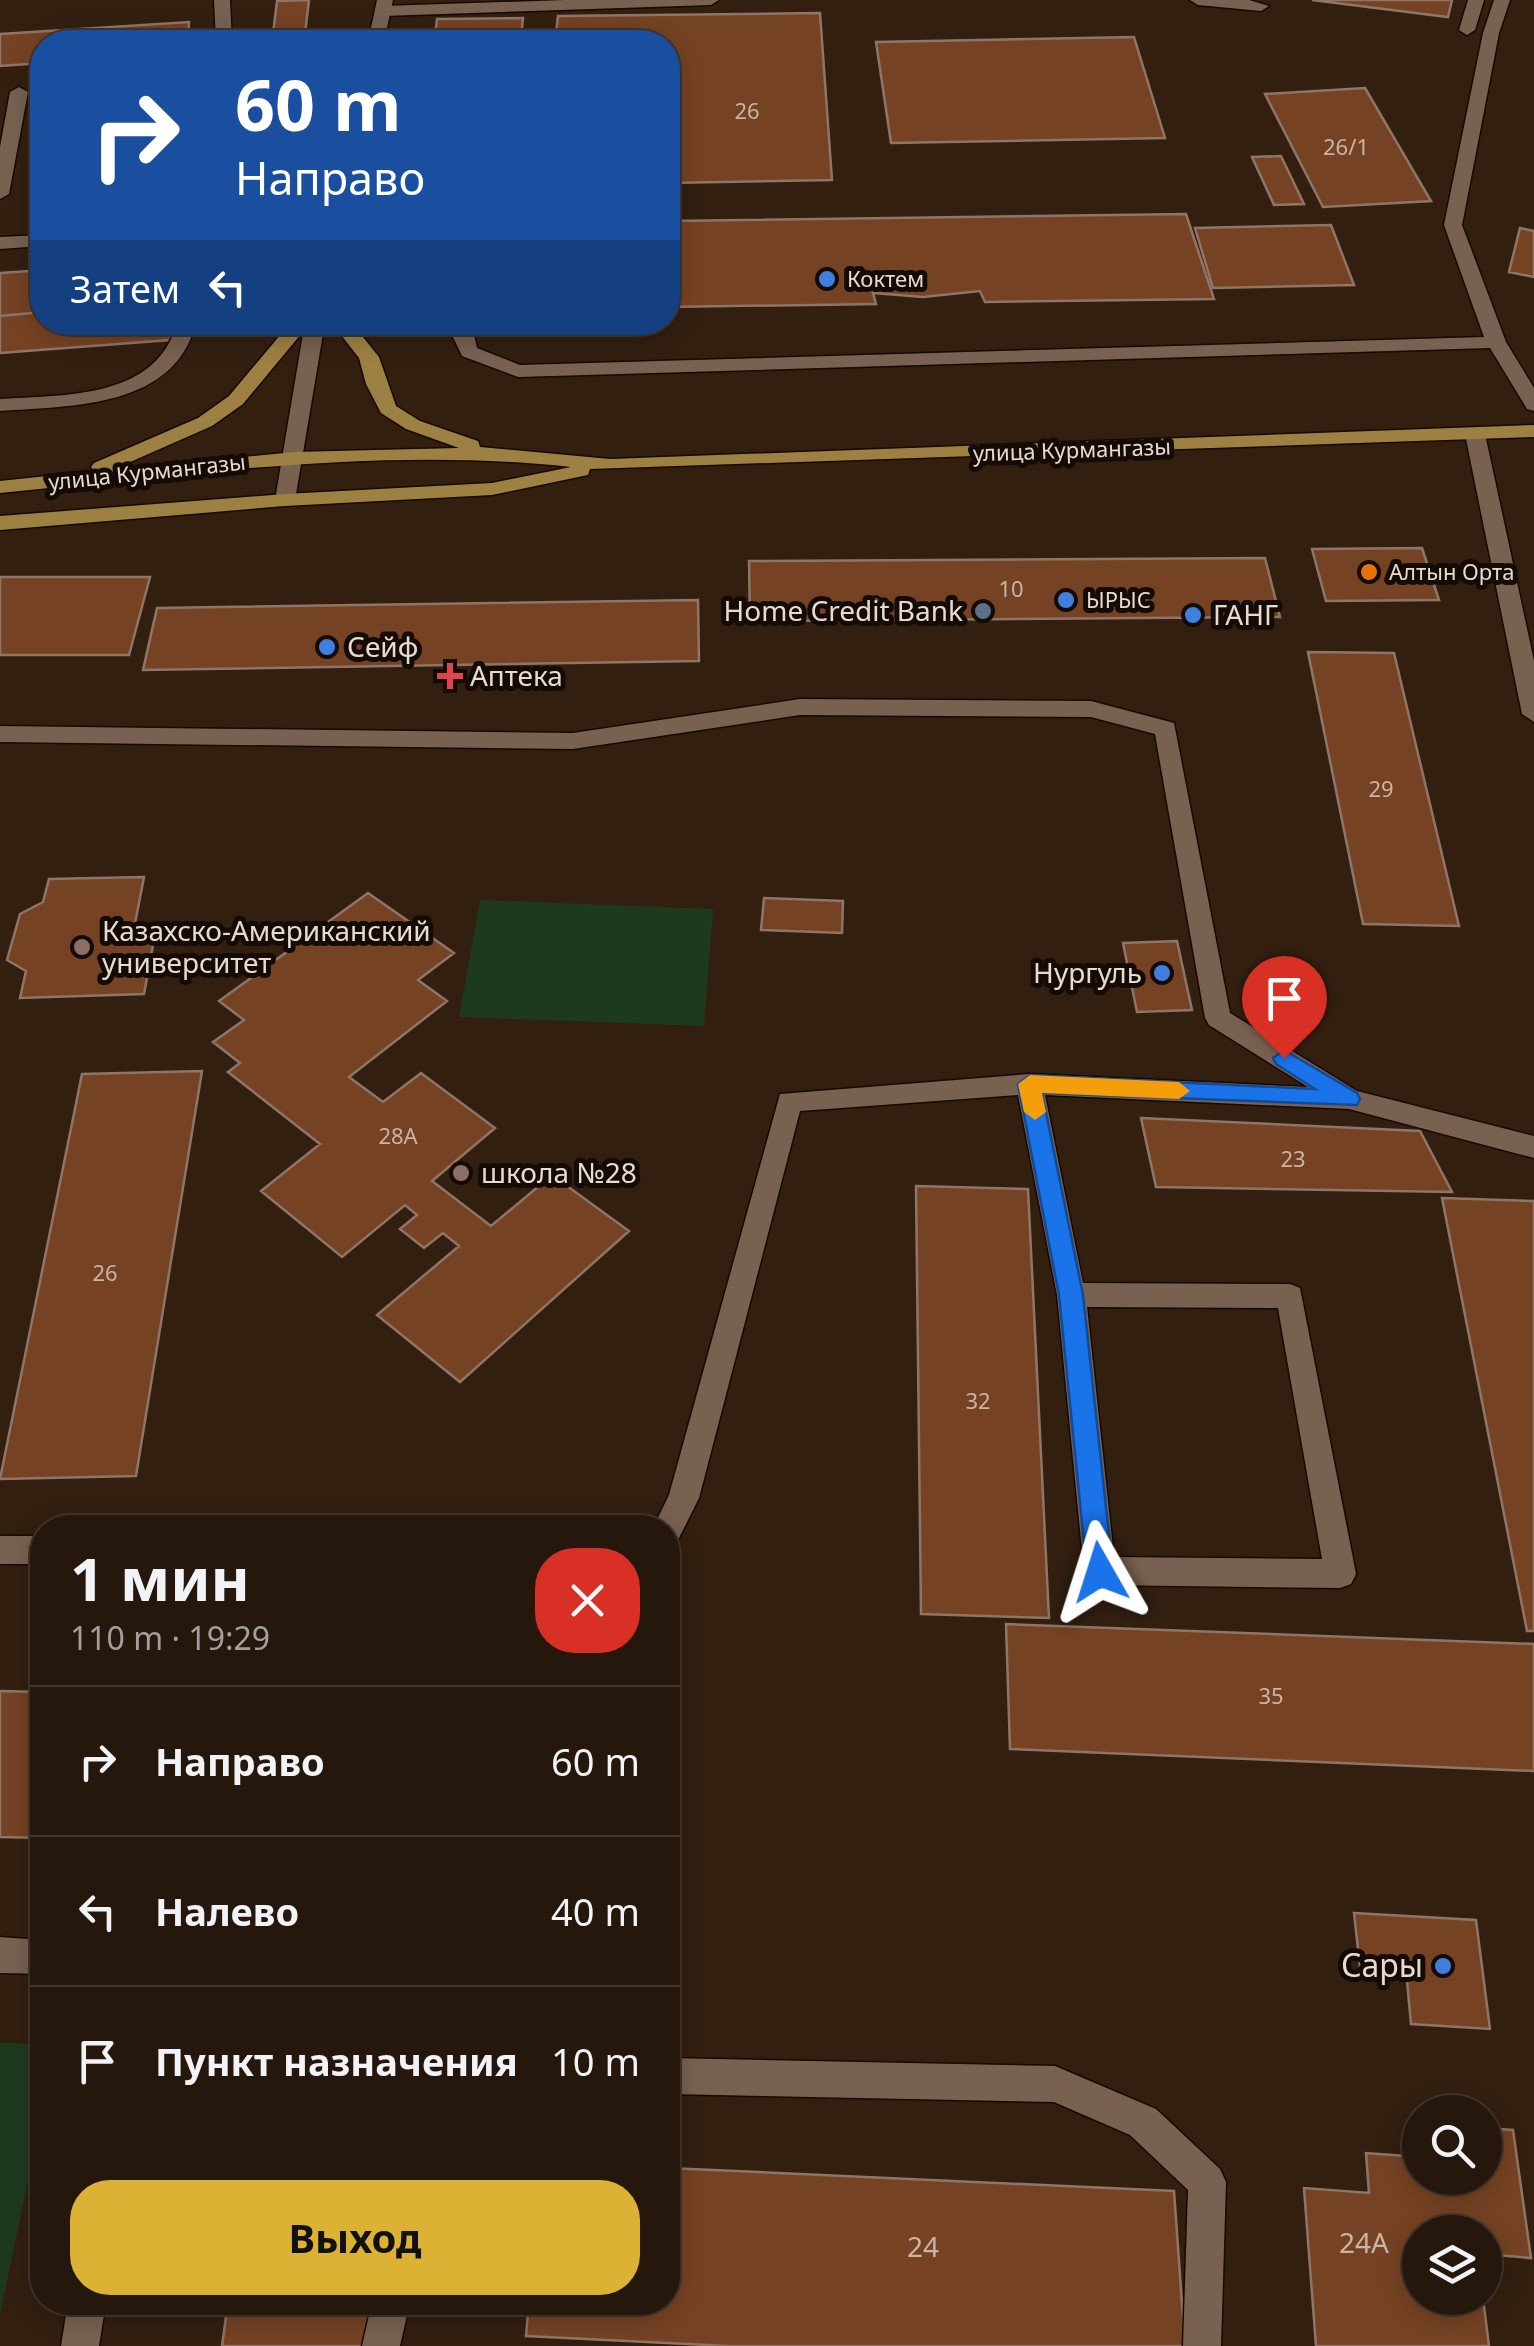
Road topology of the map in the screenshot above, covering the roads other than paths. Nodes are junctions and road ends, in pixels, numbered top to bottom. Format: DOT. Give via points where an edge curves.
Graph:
graph roads {
  1 [pos="222,0"];
  2 [pos="710,0"];
  3 [pos="1198,0"];
  4 [pos="1476,0"];
  5 [pos="1502,0"];
  6 [pos="384,5"];
  7 [pos="1261,6"];
  8 [pos="223,30"];
  9 [pos="379,30"];
  10 [pos="1468,30"];
  11 [pos="30,91"];
  12 [pos="20,92"];
  13 [pos="0,94"];
  14 [pos="0,194"];
  15 [pos="30,242"];
  16 [pos="0,243"];
  17 [pos="183,335"];
  18 [pos="291,335"];
  19 [pos="313,335"];
  20 [pos="351,335"];
  21 [pos="462,335"];
  22 [pos="1496,342"];
  23 [pos="0,405"];
  24 [pos="1534,405"];
  25 [pos="1534,431"];
  26 [pos="1476,434"];
  27 [pos="501,453"];
  28 [pos="294,458"];
  29 [pos="610,465"];
  30 [pos="66,480"];
  31 [pos="0,487"];
  32 [pos="285,500"];
  33 [pos="0,523"];
  34 [pos="1534,714"];
  35 [pos="0,734"];
  36 [pos="1030,1084"];
  37 [pos="1349,1099"];
  38 [pos="1534,1146"];
  39 [pos="1071,1295"];
  40 [pos="675,1515"];
  41 [pos="0,1550"];
  42 [pos="30,1550"];
  43 [pos="0,1954"];
  44 [pos="30,1956"];
  45 [pos="680,2076"];
  46 [pos="85,2315"];
  47 [pos="388,2315"];
  48 [pos="80,2346"];
  49 [pos="382,2346"];
  50 [pos="1202,2346"];
  1 -- 8 [label="street"];
  2 -- 6 [label="street"];
  3 -- 7 [label="street"];
  4 -- 10 [label="street"];
  5 -- 22 [label="street" via="1453,225"];
  6 -- 9 [label="street"];
  11 -- 12 [label="street"];
  12 -- 13 [label="street"];
  12 -- 14 [label="street"];
  15 -- 16 [label="street"];
  17 -- 23 [label="street" via="179,351 142,382 104,396"];
  18 -- 30 [label="main road" via="236,400 205,422"];
  19 -- 28 [label="street"];
  20 -- 27 [label="main road" via="369,357 388,409 442,438"];
  21 -- 22 [label="street" via="470,352 518,372"];
  22 -- 24 [label="street"];
  25 -- 26 [label="main road, улица Курмангазы"];
  26 -- 29 [label="main road, улица Курмангазы"];
  26 -- 34 [label="street"];
  27 -- 28 [label="main road, улица Курмангазы"];
  27 -- 29 [label="main road, улица Курмангазы"];
  28 -- 30 [label="main road, улица Курмангазы"];
  28 -- 32 [label="street"];
  29 -- 32 [label="main road, улица Курмангазы" via="492,488"];
  30 -- 31 [label="main road, улица Курмангазы"];
  32 -- 33 [label="main road, улица Курмангазы"];
  35 -- 37 [label="street" via="573,741 800,706 1091,709 1166,729 1218,1018"];
  36 -- 37 [label="street"];
  36 -- 39 [label="street"];
  36 -- 40 [label="street" via="790,1101"];
  37 -- 38 [label="street"];
  39 -- 39 [label="street" via="1100,1572 1340,1574 1290,1296"];
  41 -- 42 [label="street"];
  43 -- 44 [label="street"];
  45 -- 50 [label="street" via="1055,2084 1143,2122 1206,2182"];
  46 -- 48 [label="street"];
  47 -- 49 [label="street"];
}
